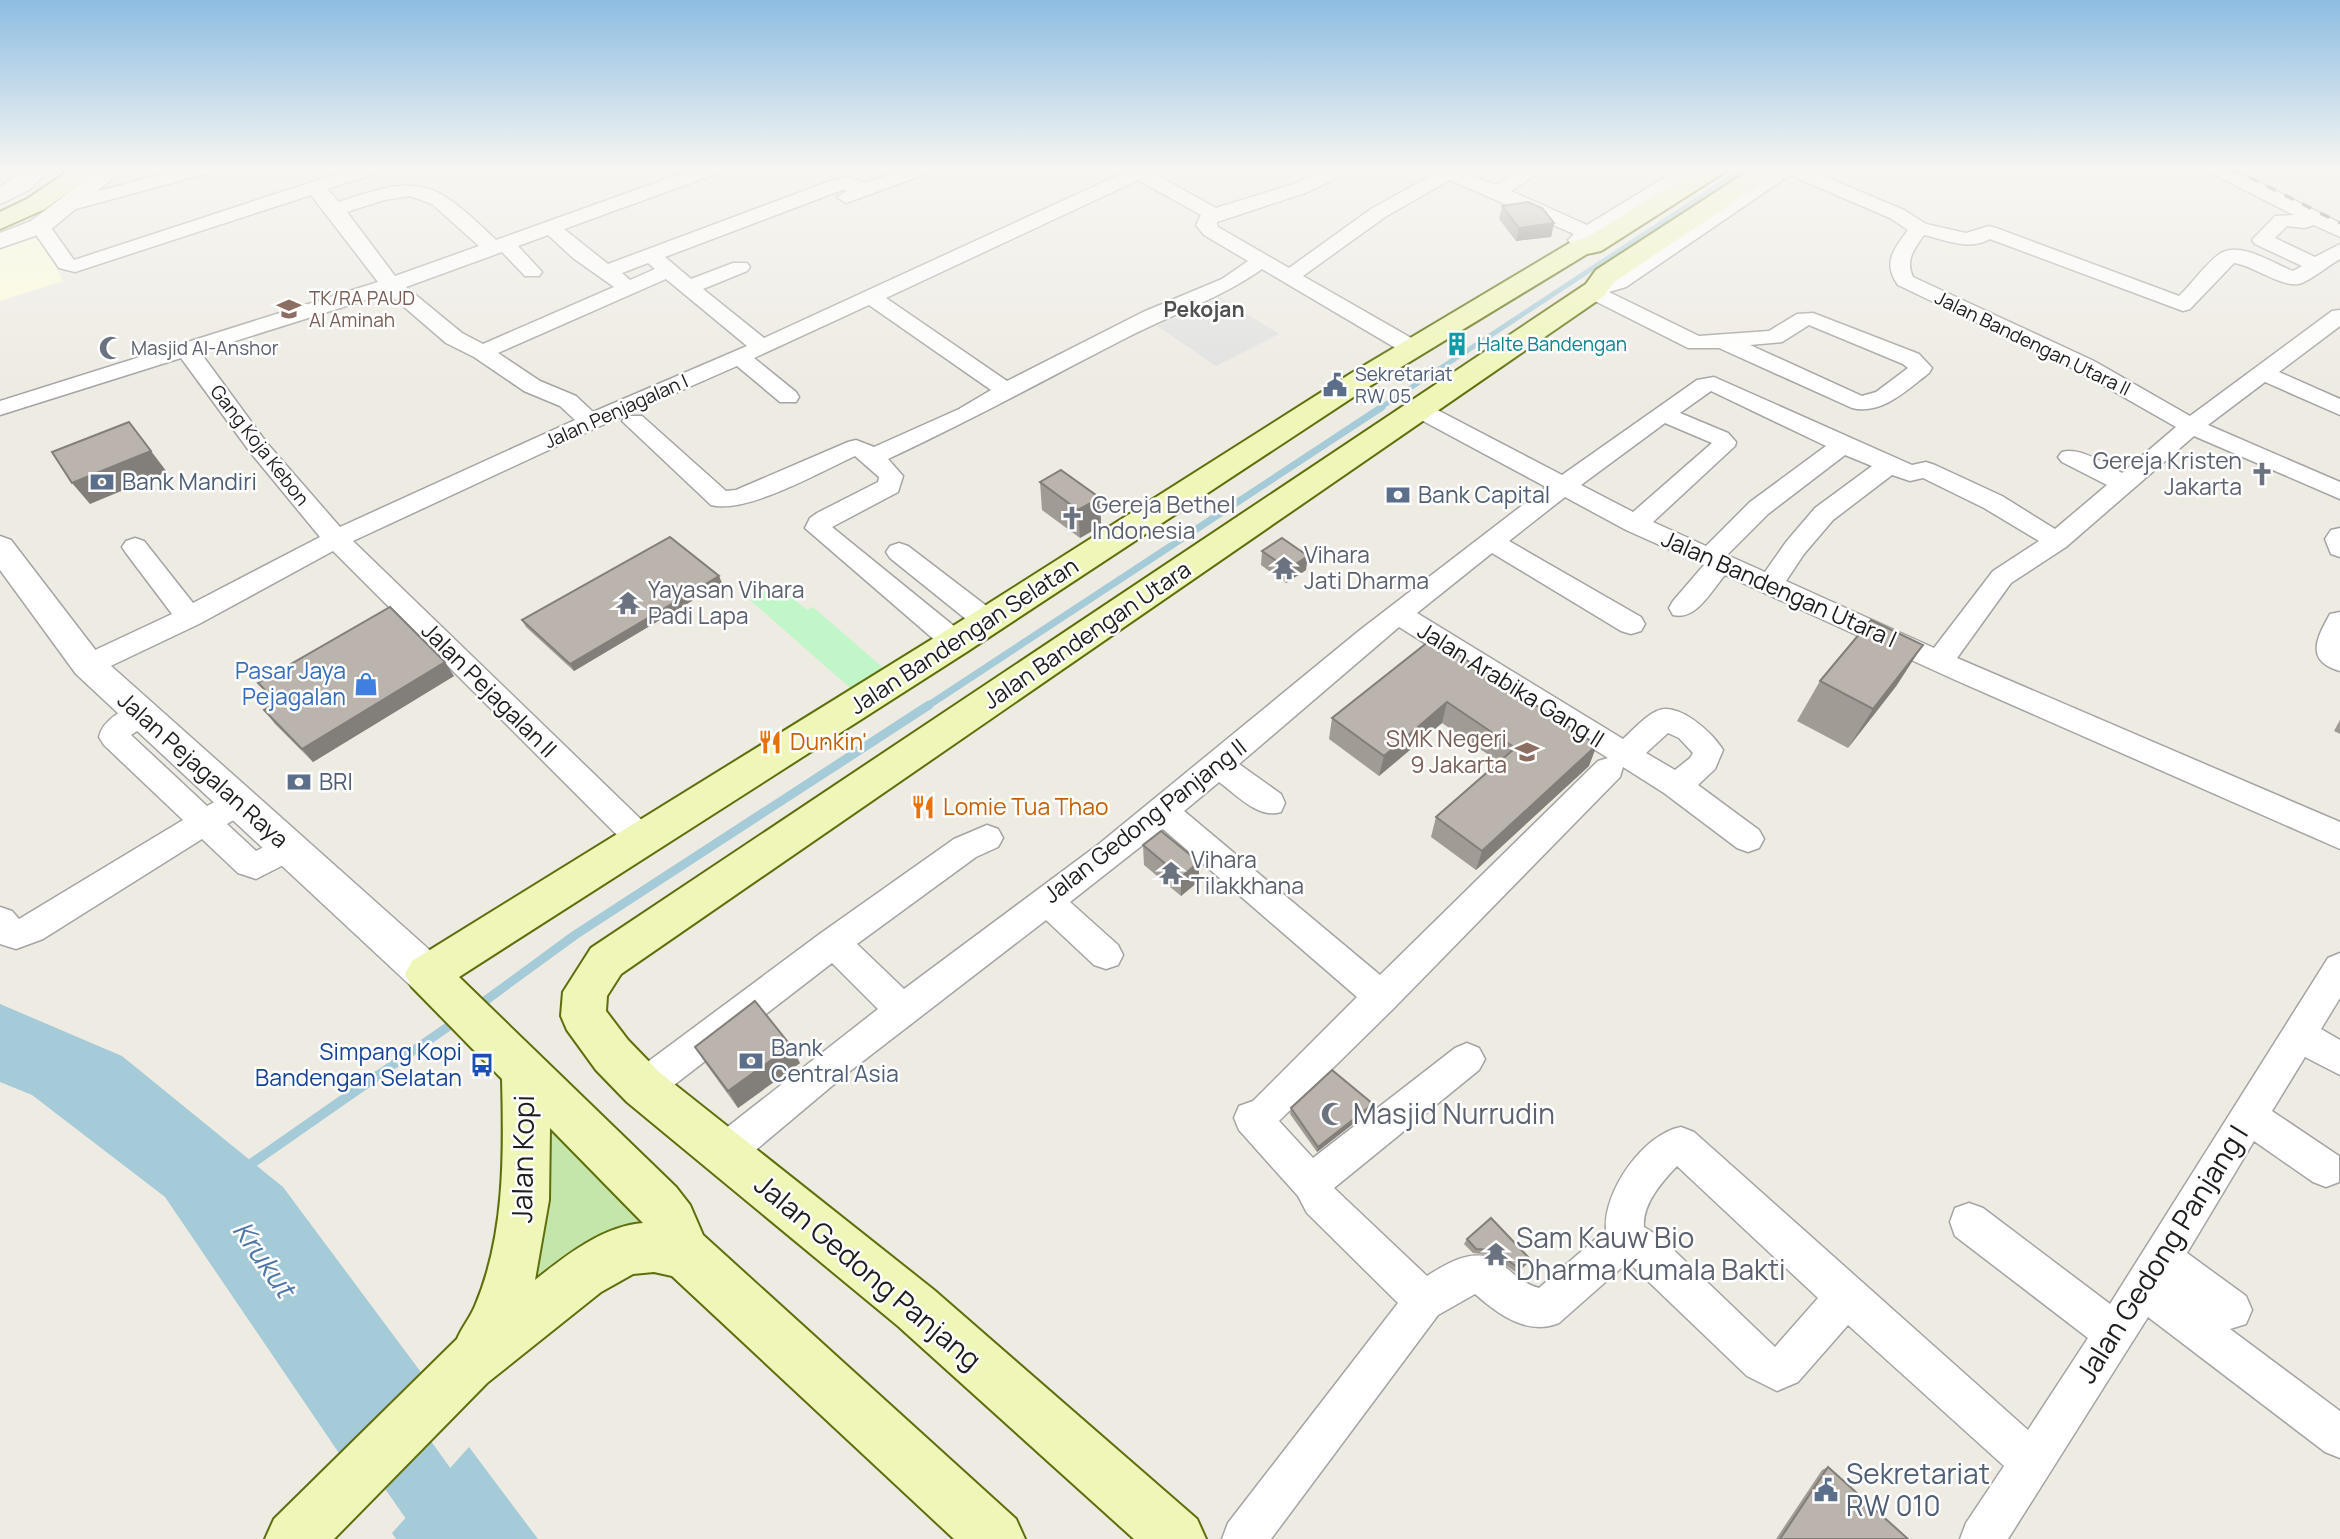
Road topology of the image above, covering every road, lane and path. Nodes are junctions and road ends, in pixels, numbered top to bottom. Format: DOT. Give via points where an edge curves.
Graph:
graph roads {
  1 [pos="49,240"];
  2 [pos="154,240"];
  3 [pos="357,240"];
  4 [pos="490,240"];
  5 [pos="514,240"];
  6 [pos="565,240"];
  7 [pos="697,240"];
  8 [pos="994,240"];
  9 [pos="1226,240"];
  10 [pos="1341,240"];
  11 [pos="1590,240"];
  12 [pos="1660,240"];
  13 [pos="1683,240"];
  14 [pos="1911,240"];
  15 [pos="2009,240"];
  16 [pos="2262,240"];
  17 [pos="498,246"];
  18 [pos="2340,250"];
  19 [pos="651,255"];
  20 [pos="1261,261"];
  21 [pos="2317,265"];
  22 [pos="740,267"];
  23 [pos="668,271"];
  24 [pos="532,272"];
  25 [pos="607,272"];
  26 [pos="1289,277"];
  27 [pos="391,285"];
  28 [pos="628,287"];
  29 [pos="688,287"];
  30 [pos="1594,291"];
  31 [pos="871,297"];
  32 [pos="2340,316"];
  33 [pos="2060,329"];
  34 [pos="1720,340"];
  35 [pos="2037,343"];
  36 [pos="762,347"];
  37 [pos="1412,348"];
  38 [pos="186,349"];
  39 [pos="482,352"];
  40 [pos="738,357"];
  41 [pos="2263,373"];
  42 [pos="1006,390"];
  43 [pos="788,397"];
  44 [pos="0,408"];
  45 [pos="2340,408"];
  46 [pos="1418,409"];
  47 [pos="1662,414"];
  48 [pos="627,415"];
  49 [pos="590,422"];
  50 [pos="2191,426"];
  51 [pos="1843,445"];
  52 [pos="873,457"];
  53 [pos="2070,457"];
  54 [pos="1891,464"];
  55 [pos="2125,484"];
  56 [pos="1563,487"];
  57 [pos="2340,491"];
  58 [pos="1635,524"];
  59 [pos="2340,536"];
  60 [pos="336,538"];
  61 [pos="2057,541"];
  62 [pos="1492,542"];
  63 [pos="0,547"];
  64 [pos="135,547"];
  65 [pos="2340,548"];
  66 [pos="899,552"];
  67 [pos="1716,559"];
  68 [pos="1770,585"];
  69 [pos="1682,608"];
  70 [pos="1398,614"];
  71 [pos="189,617"];
  72 [pos="987,621"];
  73 [pos="2340,621"];
  74 [pos="1632,624"];
  75 [pos="955,642"];
  76 [pos="1939,661"];
  77 [pos="2340,661"];
  78 [pos="88,666"];
  79 [pos="141,714"];
  80 [pos="1616,762"];
  81 [pos="1218,765"];
  82 [pos="1675,785"];
  83 [pos="237,802"];
  84 [pos="1270,803"];
  85 [pos="1163,811"];
  86 [pos="204,822"];
  87 [pos="2340,836"];
  88 [pos="988,838"];
  89 [pos="1748,839"];
  90 [pos="642,840"];
  91 [pos="288,848"];
  92 [pos="1046,900"];
  93 [pos="0,921"];
  94 [pos="833,943"];
  95 [pos="1107,955"];
  96 [pos="2340,968"];
  97 [pos="585,992"];
  98 [pos="1382,997"];
  99 [pos="456,1003"];
  100 [pos="901,1009"];
  101 [pos="2300,1035"];
  102 [pos="1467,1059"];
  103 [pos="2340,1059"];
  104 [pos="524,1068"];
  105 [pos="643,1087"];
  106 [pos="2249,1116"];
  107 [pos="725,1152"];
  108 [pos="2326,1168"];
  109 [pos="1311,1183"];
  110 [pos="1969,1222"];
  111 [pos="1626,1238"];
  112 [pos="685,1253"];
  113 [pos="2153,1273"];
  114 [pos="1440,1290"];
  115 [pos="1846,1297"];
  116 [pos="2232,1310"];
  117 [pos="2115,1332"];
  118 [pos="458,1375"];
  119 [pos="2340,1437"];
  120 [pos="2031,1461"];
  121 [pos="294,1539"];
  122 [pos="996,1539"];
  123 [pos="1177,1539"];
  124 [pos="1244,1539"];
  125 [pos="1982,1539"];
  1 -- 2 [label="street" via="66,264 75,266"];
  3 -- 27 [label="street"];
  4 -- 17 [label="street"];
  5 -- 17 [label="street"];
  6 -- 25 [label="street"];
  7 -- 19 [label="street"];
  8 -- 31 [label="street, Jalan Penjagalan I"];
  9 -- 20 [label="street"];
  10 -- 26 [label="street"];
  11 -- 37 [label="main road, Jalan Bandengan Selatan"];
  12 -- 30 [label="main road, Jalan Bandengan Utara" via="1605,276"];
  13 -- 30 [label="street" via="1619,283"];
  14 -- 35 [label="street, Jalan Bandengan Utara II" via="1898,261 1898,272 1905,281 1982,310"];
  15 -- 21 [label="street" via="2179,305 2228,257 2296,278"];
  16 -- 21 [label="street"];
  17 -- 24 [label="street"];
  17 -- 27 [label="street"];
  18 -- 21 [label="street"];
  19 -- 23 [label="street"];
  19 -- 25 [label="street"];
  20 -- 26 [label="street"];
  20 -- 42 [label="street" via="1229,283"];
  22 -- 29 [label="street"];
  23 -- 28 [label="street"];
  23 -- 29 [label="street"];
  25 -- 28 [label="street"];
  26 -- 37 [label="street"];
  27 -- 38 [label="street"];
  27 -- 39 [label="street" via="454,338"];
  28 -- 39 [label="street"];
  29 -- 36 [label="street"];
  30 -- 34 [label="street" via="1685,339 1702,344"];
  30 -- 46 [label="main road, Jalan Bandengan Utara"];
  31 -- 36 [label="street, Jalan Penjagalan I"];
  31 -- 42 [label="street"];
  32 -- 41 [label="street"];
  33 -- 35 [label="street"];
  34 -- 34 [label="street" via="1774,337 1813,319 1911,359 1921,368 1884,397 1860,403"];
  35 -- 50 [label="street, Jalan Bandengan Utara II" via="2130,389"];
  36 -- 40 [label="street, Jalan Penjagalan I"];
  37 -- 72 [label="main road, Jalan Bandengan Selatan"];
  38 -- 44 [label="street"];
  38 -- 60 [label="street, Gang Koja Kebon" via="258,447"];
  39 -- 49 [label="street" via="532,386 568,401"];
  40 -- 43 [label="street"];
  40 -- 48 [label="street, Jalan Penjagalan I"];
  41 -- 45 [label="street"];
  41 -- 50 [label="street"];
  42 -- 52 [label="street" via="967,414"];
  46 -- 56 [label="street, Jalan Bandengan Utara I"];
  46 -- 97 [label="main road, Jalan Bandengan Utara" via="606,961"];
  47 -- 51 [label="street, Jalan Gedong Panjang II" via="1705,385 1714,384"];
  47 -- 56 [label="street, Jalan Gedong Panjang II"];
  47 -- 58 [label="street" via="1724,442"];
  48 -- 49 [label="street, Jalan Penjagalan I"];
  48 -- 52 [label="street" via="720,499 740,498 856,447"];
  49 -- 60 [label="street, Jalan Penjagalan I"];
  50 -- 55 [label="street"];
  50 -- 57 [label="street, Jalan Bandengan Utara II"];
  51 -- 54 [label="street"];
  51 -- 67 [label="street" via="1759,508"];
  52 -- 75 [label="street" via="891,476 889,486 826,519 818,528"];
  53 -- 55 [label="street"];
  54 -- 61 [label="street" via="1910,473 1921,469 1937,476 1993,502"];
  54 -- 68 [label="street" via="1824,514"];
  55 -- 61 [label="street"];
  56 -- 58 [label="street, Jalan Bandengan Utara I"];
  56 -- 62 [label="street, Jalan Gedong Panjang II"];
  58 -- 67 [label="street, Jalan Bandengan Utara I"];
  59 -- 65 [label="street"];
  60 -- 71 [label="street, Jalan Penjagalan I"];
  60 -- 90 [label="street, Jalan Pejagalan II"];
  61 -- 76 [label="street" via="2001,577"];
  62 -- 70 [label="street, Jalan Gedong Panjang II"];
  62 -- 74 [label="street"];
  63 -- 78 [label="street, Jalan Pejagalan Raya"];
  64 -- 71 [label="street"];
  66 -- 72 [label="street"];
  67 -- 68 [label="street, Jalan Bandengan Utara I"];
  67 -- 69 [label="street"];
  68 -- 76 [label="street, Jalan Bandengan Utara I"];
  70 -- 80 [label="street, Jalan Arabika Gang II"];
  70 -- 81 [label="street, Jalan Gedong Panjang II"];
  71 -- 78 [label="street, Jalan Penjagalan I"];
  72 -- 75 [label="main road, Jalan Bandengan Selatan"];
  73 -- 77 [label="street" via="2330,655"];
  75 -- 90 [label="main road, Jalan Bandengan Selatan"];
  76 -- 87 [label="street, Jalan Bandengan Utara I"];
  78 -- 79 [label="street, Jalan Pejagalan Raya"];
  79 -- 83 [label="street, Jalan Pejagalan Raya"];
  79 -- 86 [label="street" via="114,732 114,737"];
  80 -- 82 [label="street, Jalan Arabika Gang II"];
  80 -- 82 [label="street, Jalan Arabika Gang II" via="1665,719 1689,730 1708,750 1705,763"];
  80 -- 98 [label="street"];
  81 -- 84 [label="street"];
  81 -- 85 [label="street, Jalan Gedong Panjang II"];
  82 -- 89 [label="street, Jalan Arabika Gang II"];
  83 -- 86 [label="street"];
  83 -- 91 [label="street, Jalan Pejagalan Raya"];
  85 -- 92 [label="street, Jalan Gedong Panjang II"];
  85 -- 98 [label="street"];
  86 -- 91 [label="street" via="249,864 256,866"];
  86 -- 93 [label="street" via="31,929 16,935"];
  88 -- 94 [label="street" via="965,848"];
  90 -- 99 [label="main road, Jalan Bandengan Selatan"];
  91 -- 99 [label="street, Jalan Pejagalan Raya"];
  92 -- 95 [label="street"];
  92 -- 100 [label="street, Jalan Gedong Panjang II"];
  94 -- 100 [label="street"];
  94 -- 105 [label="street"];
  96 -- 101 [label="street, Jalan Gedong Panjang I"];
  97 -- 105 [label="main road, Jalan Gedong Panjang" via="583,1016"];
  98 -- 109 [label="street" via="1260,1113"];
  99 -- 104 [label="main road"];
  100 -- 107 [label="street, Jalan Gedong Panjang II"];
  101 -- 103 [label="street"];
  101 -- 106 [label="street, Jalan Gedong Panjang I"];
  102 -- 109 [label="street"];
  104 -- 112 [label="main road" via="659,1204"];
  104 -- 118 [label="main road, Jalan Kopi" via="528,1155 521,1238 491,1332"];
  105 -- 107 [label="main road, Jalan Gedong Panjang"];
  106 -- 108 [label="street"];
  106 -- 113 [label="street, Jalan Gedong Panjang I"];
  107 -- 123 [label="main road, Jalan Gedong Panjang" via="916,1308"];
  109 -- 114 [label="street" via="1320,1200"];
  110 -- 117 [label="street"];
  111 -- 114 [label="street" via="1545,1310 1515,1302 1482,1274 1474,1273"];
  111 -- 115 [label="street" via="1646,1251 1761,1362 1777,1370 1784,1368"];
  111 -- 115 [label="street" via="1625,1218 1634,1193 1661,1156 1678,1143"];
  112 -- 118 [label="main road, Jalan Kopi" via="654,1247 628,1249 583,1274"];
  112 -- 122 [label="main road"];
  113 -- 116 [label="street"];
  113 -- 117 [label="street, Jalan Gedong Panjang I"];
  113 -- 119 [label="street"];
  114 -- 124 [label="street"];
  115 -- 120 [label="street"];
  117 -- 120 [label="street, Jalan Gedong Panjang I"];
  118 -- 121 [label="main road, Jalan Kopi"];
  120 -- 125 [label="street, Jalan Gedong Panjang I"];
}
